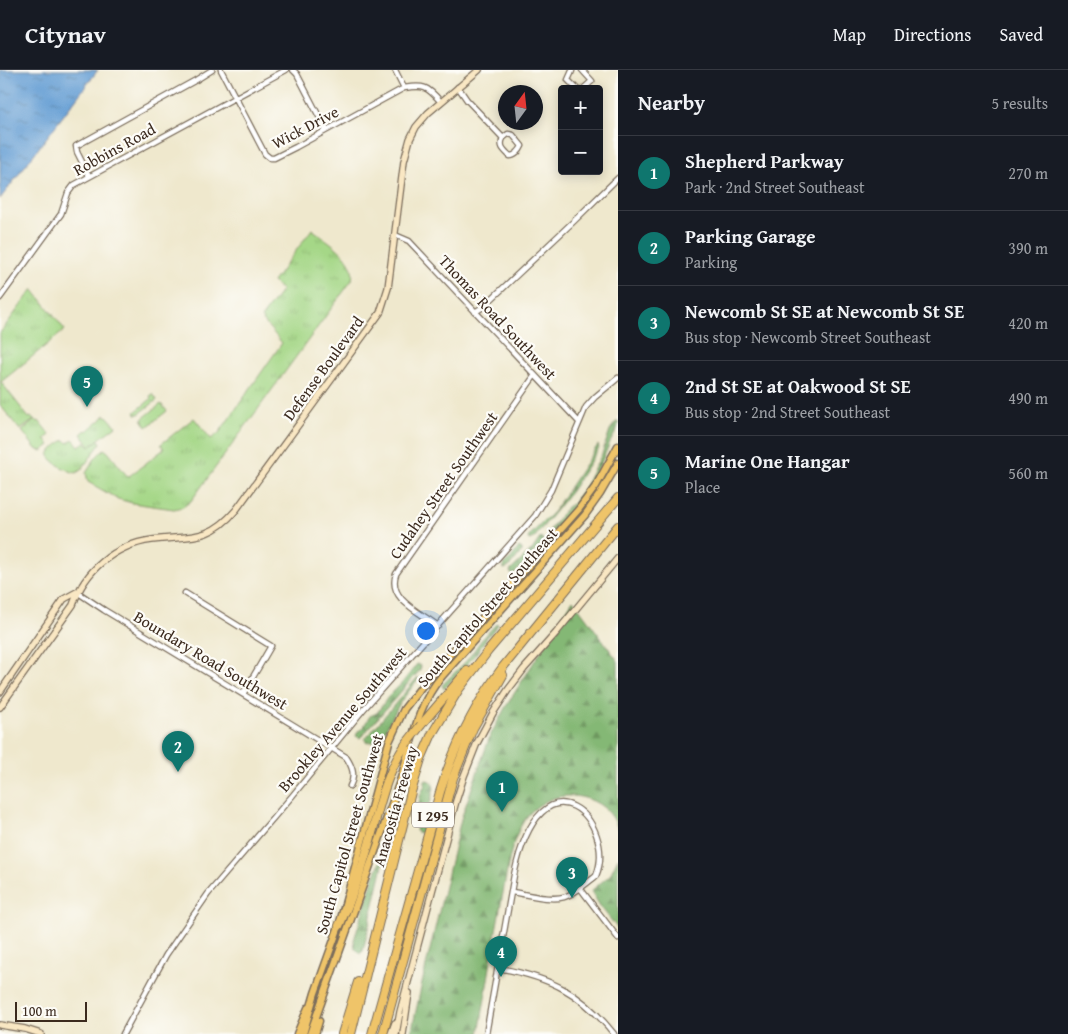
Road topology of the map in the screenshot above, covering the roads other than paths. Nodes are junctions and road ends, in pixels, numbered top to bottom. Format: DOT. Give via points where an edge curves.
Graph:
graph roads {
  1 [pos="212,70"];
  2 [pos="220,70"];
  3 [pos="286,70"];
  4 [pos="293,70"];
  5 [pos="395,70"];
  6 [pos="479,70"];
  7 [pos="573,70"];
  8 [pos="582,70"];
  9 [pos="573,85"];
  10 [pos="588,85"];
  11 [pos="458,87"];
  12 [pos="404,88"];
  13 [pos="235,98"];
  14 [pos="441,102"];
  15 [pos="326,130"];
  16 [pos="503,138"];
  17 [pos="90,176"];
  18 [pos="618,178"];
  19 [pos="395,235"];
  20 [pos="0,298"];
  21 [pos="475,312"];
  22 [pos="535,375"];
  23 [pos="618,378"];
  24 [pos="579,422"];
  25 [pos="618,446"];
  26 [pos="618,463"];
  27 [pos="618,498"];
  28 [pos="605,513"];
  29 [pos="618,526"];
  30 [pos="618,558"];
  31 [pos="77,592"];
  32 [pos="185,594"];
  33 [pos="543,618"];
  34 [pos="438,626"];
  35 [pos="0,692"];
  36 [pos="243,694"];
  37 [pos="0,707"];
  38 [pos="332,748"];
  39 [pos="350,786"];
  40 [pos="582,804"];
  41 [pos="604,868"];
  42 [pos="580,888"];
  43 [pos="511,892"];
  44 [pos="338,926"];
  45 [pos="377,928"];
  46 [pos="618,938"];
  47 [pos="415,961"];
  48 [pos="498,968"];
  49 [pos="327,985"];
  50 [pos="315,993"];
  51 [pos="400,1012"];
  52 [pos="0,1025"];
  53 [pos="41,1034"];
  54 [pos="123,1034"];
  55 [pos="297,1034"];
  56 [pos="303,1034"];
  57 [pos="310,1034"];
  58 [pos="315,1034"];
  59 [pos="342,1034"];
  60 [pos="350,1034"];
  61 [pos="372,1034"];
  62 [pos="382,1034"];
  63 [pos="392,1034"];
  64 [pos="396,1034"];
  65 [pos="403,1034"];
  66 [pos="486,1034"];
  67 [pos="614,1034"];
  1 -- 17 [label="street" via="77,145 76,152"];
  2 -- 13 [label="street, Wick Drive"];
  3 -- 13 [label="street, Robbins Road"];
  4 -- 15 [label="street"];
  5 -- 12 [label="street"];
  6 -- 11 [label="street, Defense Boulevard"];
  7 -- 9 [label="street" via="568,80"];
  8 -- 10 [label="street" via="592,81"];
  11 -- 14 [label="street, Defense Boulevard"];
  11 -- 16 [label="street"];
  12 -- 14 [label="street, Wick Drive" via="426,87"];
  12 -- 15 [label="street, Wick Drive"];
  13 -- 15 [label="street, Wick Drive" via="270,158"];
  13 -- 17 [label="street, Robbins Road"];
  14 -- 19 [label="street, Defense Boulevard" via="418,124 408,142"];
  16 -- 16 [label="street" via="501,147 510,156 521,150 522,146 513,135"];
  17 -- 20 [label="street, Robbins Road" via="69,190 61,214"];
  18 -- 21 [label="street"];
  19 -- 21 [label="street, Thomas Road Southwest" via="409,242"];
  19 -- 31 [label="street, Defense Boulevard" via="388,288 380,314 233,514 201,535 149,540 117,551 97,566"];
  21 -- 22 [label="street, Thomas Road Southwest"];
  22 -- 24 [label="street, Thomas Road Southwest"];
  22 -- 34 [label="street, Cudahey Street Southwest" via="396,574 394,587 400,598"];
  23 -- 24 [label="street, Brookley Avenue Southwest" via="586,407"];
  24 -- 34 [label="street, Brookley Avenue Southwest" via="551,490 535,516"];
  25 -- 44 [label="main road, South Capitol Street Southwest" via="579,509 422,686 401,715 386,749"];
  26 -- 49 [label="main road, South Capitol Street Southeast" via="585,515 428,694"];
  27 -- 28 [label="highway, Anacostia Freeway / I 295"];
  28 -- 44 [label="highway, bridge" via="406,744 388,774 366,855"];
  28 -- 45 [label="highway, Anacostia Freeway / I 295" via="474,668 436,726 411,792"];
  29 -- 33 [label="highway, I 295"];
  30 -- 47 [label="street" via="513,683 481,736 459,793"];
  31 -- 35 [label="street" via="64,599"];
  31 -- 36 [label="street, Boundary Road Southwest"];
  31 -- 37 [label="street" via="73,605"];
  32 -- 36 [label="street" via="272,646"];
  33 -- 61 [label="highway, I 295" via="487,689 455,750 437,800"];
  33 -- 62 [label="highway" via="497,685 462,752 440,820"];
  34 -- 38 [label="street, Brookley Avenue Southwest"];
  36 -- 38 [label="street, Boundary Road Southwest"];
  38 -- 39 [label="street, Boundary Road Southwest" via="352,765"];
  38 -- 54 [label="street, Brookley Avenue Southwest" via="193,913 166,954"];
  40 -- 43 [label="street" via="563,804 544,814 534,824 521,850"];
  41 -- 42 [label="street"];
  42 -- 43 [label="street" via="558,898"];
  42 -- 46 [label="street"];
  43 -- 48 [label="street"];
  44 -- 50 [label="main road, South Capitol Street Southwest"];
  45 -- 59 [label="highway"];
  45 -- 60 [label="highway, Anacostia Freeway / I 295"];
  47 -- 51 [label="street"];
  47 -- 65 [label="street"];
  48 -- 66 [label="street"];
  48 -- 67 [label="street" via="528,974 563,989 590,1007"];
  49 -- 57 [label="main road, South Capitol Street Southeast"];
  49 -- 58 [label="main road"];
  50 -- 55 [label="main road"];
  50 -- 56 [label="main road, South Capitol Street Southwest"];
  51 -- 63 [label="street"];
  51 -- 64 [label="street"];
  52 -- 53 [label="street"];
}
